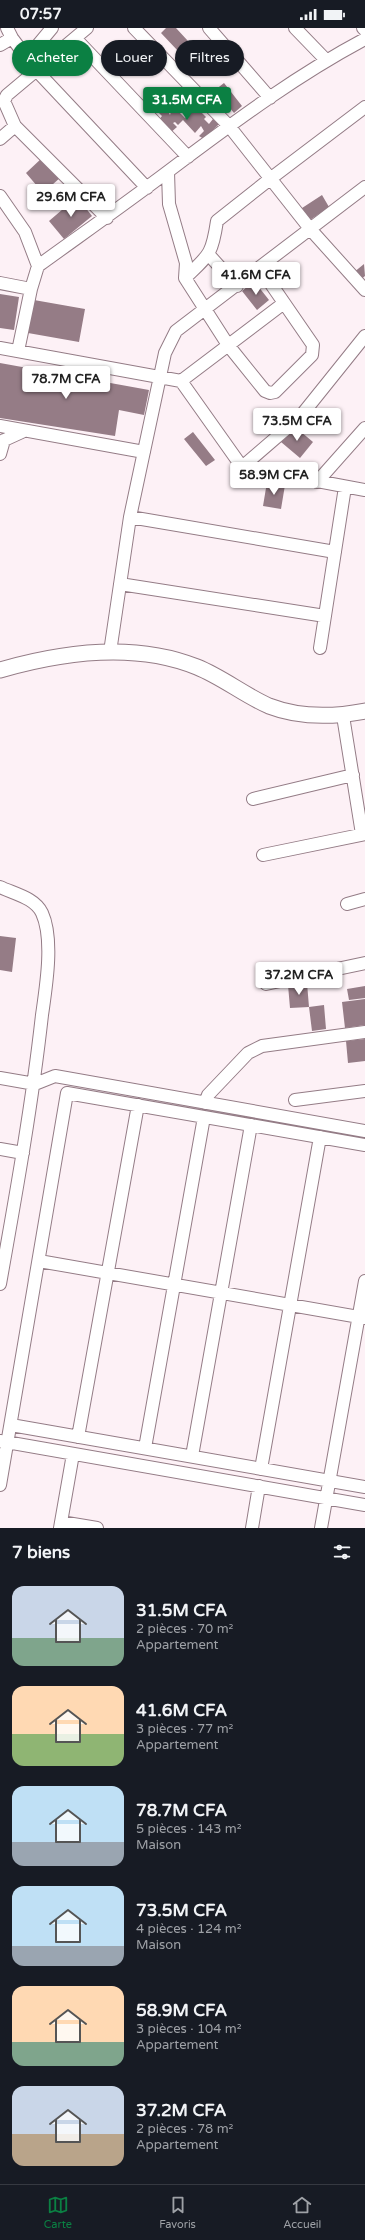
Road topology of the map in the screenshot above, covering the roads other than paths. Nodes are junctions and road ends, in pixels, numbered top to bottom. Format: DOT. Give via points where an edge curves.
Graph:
graph roads {
  1 [pos="52,28"];
  2 [pos="86,28"];
  3 [pos="134,28"];
  4 [pos="209,28"];
  5 [pos="295,28"];
  6 [pos="10,31"];
  7 [pos="75,38"];
  8 [pos="365,39"];
  9 [pos="16,40"];
  10 [pos="42,40"];
  11 [pos="73,40"];
  12 [pos="0,46"];
  13 [pos="326,60"];
  14 [pos="29,76"];
  15 [pos="42,76"];
  16 [pos="270,98"];
  17 [pos="365,107"];
  18 [pos="15,126"];
  19 [pos="229,126"];
  20 [pos="0,139"];
  21 [pos="188,157"];
  22 [pos="168,172"];
  23 [pos="270,178"];
  24 [pos="365,187"];
  25 [pos="147,188"];
  26 [pos="0,196"];
  27 [pos="107,218"];
  28 [pos="311,230"];
  29 [pos="209,255"];
  30 [pos="38,266"];
  31 [pos="260,268"];
  32 [pos="186,278"];
  33 [pos="0,283"];
  34 [pos="237,286"];
  35 [pos="31,289"];
  36 [pos="365,290"];
  37 [pos="284,303"];
  38 [pos="205,310"];
  39 [pos="365,336"];
  40 [pos="228,345"];
  41 [pos="0,348"];
  42 [pos="18,351"];
  43 [pos="161,378"];
  44 [pos="181,381"];
  45 [pos="0,426"];
  46 [pos="365,428"];
  47 [pos="24,430"];
  48 [pos="2,441"];
  49 [pos="144,452"];
  50 [pos="0,454"];
  51 [pos="242,467"];
  52 [pos="317,482"];
  53 [pos="345,487"];
  54 [pos="365,490"];
  55 [pos="130,517"];
  56 [pos="335,552"];
  57 [pos="120,584"];
  58 [pos="325,616"];
  59 [pos="320,648"];
  60 [pos="110,652"];
  61 [pos="0,670"];
  62 [pos="365,711"];
  63 [pos="342,716"];
  64 [pos="352,775"];
  65 [pos="252,799"];
  66 [pos="364,834"];
  67 [pos="263,855"];
  68 [pos="0,887"];
  69 [pos="365,899"];
  70 [pos="346,904"];
  71 [pos="365,963"];
  72 [pos="266,984"];
  73 [pos="365,1032"];
  74 [pos="0,1078"];
  75 [pos="35,1084"];
  76 [pos="365,1091"];
  77 [pos="295,1100"];
  78 [pos="205,1103"];
  79 [pos="138,1105"];
  80 [pos="204,1117"];
  81 [pos="251,1125"];
  82 [pos="365,1131"];
  83 [pos="320,1137"];
  84 [pos="365,1145"];
  85 [pos="0,1149"];
  86 [pos="23,1153"];
  87 [pos="6,1217"];
  88 [pos="39,1261"];
  89 [pos="108,1273"];
  90 [pos="365,1281"];
  91 [pos="0,1284"];
  92 [pos="174,1284"];
  93 [pos="221,1293"];
  94 [pos="290,1305"];
  95 [pos="362,1317"];
  96 [pos="11,1425"];
  97 [pos="78,1437"];
  98 [pos="4,1442"];
  99 [pos="145,1448"];
  100 [pos="74,1454"];
  101 [pos="192,1456"];
  102 [pos="261,1468"];
  103 [pos="329,1480"];
  104 [pos="0,1484"];
  105 [pos="259,1486"];
  106 [pos="365,1487"];
  107 [pos="326,1498"];
  108 [pos="365,1505"];
  109 [pos="61,1525"];
  110 [pos="97,1528"];
  111 [pos="252,1528"];
  112 [pos="321,1528"];
  1 -- 10 [label="street"];
  2 -- 7 [label="street"];
  3 -- 19 [label="street"];
  4 -- 16 [label="street"];
  5 -- 13 [label="street"];
  6 -- 9 [label="street"];
  6 -- 12 [label="street"];
  7 -- 11 [label="street"];
  7 -- 21 [label="street"];
  8 -- 13 [label="street"];
  13 -- 16 [label="street"];
  14 -- 18 [label="street" via="7,95 4,101"];
  15 -- 25 [label="street"];
  16 -- 19 [label="street"];
  17 -- 23 [label="street"];
  18 -- 20 [label="street"];
  18 -- 27 [label="street"];
  19 -- 21 [label="street"];
  19 -- 23 [label="street"];
  21 -- 22 [label="street"];
  22 -- 25 [label="street"];
  22 -- 32 [label="street" via="169,204 186,263"];
  23 -- 28 [label="street"];
  23 -- 29 [label="street" via="217,221"];
  24 -- 28 [label="street"];
  25 -- 27 [label="street"];
  26 -- 30 [label="street" via="25,232"];
  27 -- 30 [label="street"];
  28 -- 31 [label="street"];
  28 -- 36 [label="street"];
  29 -- 32 [label="street"];
  29 -- 34 [label="street"];
  30 -- 35 [label="street"];
  31 -- 34 [label="street"];
  31 -- 37 [label="street"];
  32 -- 38 [label="street"];
  33 -- 35 [label="street"];
  34 -- 38 [label="street"];
  35 -- 42 [label="street"];
  37 -- 40 [label="street"];
  37 -- 40 [label="street" via="314,350 275,392 265,391"];
  38 -- 40 [label="street"];
  38 -- 43 [label="street" via="176,331 165,352"];
  39 -- 51 [label="street" via="300,417"];
  40 -- 44 [label="street"];
  41 -- 42 [label="street"];
  42 -- 43 [label="street"];
  43 -- 44 [label="street"];
  43 -- 49 [label="street"];
  44 -- 51 [label="street"];
  45 -- 47 [label="street"];
  46 -- 52 [label="street"];
  47 -- 48 [label="street"];
  47 -- 49 [label="street"];
  48 -- 50 [label="street"];
  49 -- 55 [label="street"];
  51 -- 52 [label="street"];
  52 -- 53 [label="street"];
  53 -- 54 [label="street"];
  53 -- 56 [label="street"];
  55 -- 56 [label="street"];
  55 -- 57 [label="street"];
  56 -- 58 [label="street"];
  57 -- 58 [label="street"];
  57 -- 60 [label="street"];
  58 -- 59 [label="street"];
  60 -- 61 [label="street" via="69,655"];
  60 -- 63 [label="street" via="145,655 197,667 269,706 286,711 307,715"];
  62 -- 63 [label="street"];
  63 -- 64 [label="street"];
  64 -- 65 [label="street"];
  64 -- 66 [label="street"];
  66 -- 67 [label="street"];
  68 -- 75 [label="street" via="37,904 43,914 48,934"];
  69 -- 70 [label="street"];
  71 -- 72 [label="street"];
  73 -- 78 [label="street" via="262,1046 243,1058 208,1095"];
  74 -- 75 [label="street"];
  75 -- 78 [label="street" via="55,1076"];
  75 -- 86 [label="street"];
  76 -- 77 [label="street"];
  78 -- 82 [label="street"];
  79 -- 80 [label="street"];
  79 -- 88 [label="street" via="67,1093"];
  79 -- 89 [label="street"];
  80 -- 81 [label="street"];
  80 -- 92 [label="street"];
  81 -- 83 [label="street"];
  81 -- 93 [label="street"];
  83 -- 84 [label="street"];
  83 -- 94 [label="street"];
  85 -- 86 [label="street"];
  86 -- 87 [label="street"];
  87 -- 91 [label="street"];
  88 -- 89 [label="street"];
  88 -- 96 [label="street"];
  89 -- 92 [label="street"];
  89 -- 97 [label="street"];
  90 -- 95 [label="street"];
  92 -- 93 [label="street"];
  92 -- 99 [label="street"];
  93 -- 94 [label="street"];
  93 -- 101 [label="street"];
  94 -- 95 [label="street"];
  94 -- 102 [label="street"];
  95 -- 103 [label="street"];
  96 -- 97 [label="street"];
  96 -- 98 [label="street"];
  97 -- 99 [label="street"];
  98 -- 100 [label="street"];
  98 -- 104 [label="street"];
  99 -- 101 [label="street"];
  100 -- 105 [label="street"];
  100 -- 109 [label="street"];
  101 -- 102 [label="street"];
  102 -- 103 [label="street"];
  103 -- 106 [label="street"];
  103 -- 107 [label="street"];
  105 -- 107 [label="street"];
  105 -- 111 [label="street"];
  107 -- 108 [label="street"];
  107 -- 112 [label="street"];
  109 -- 110 [label="street"];
}
